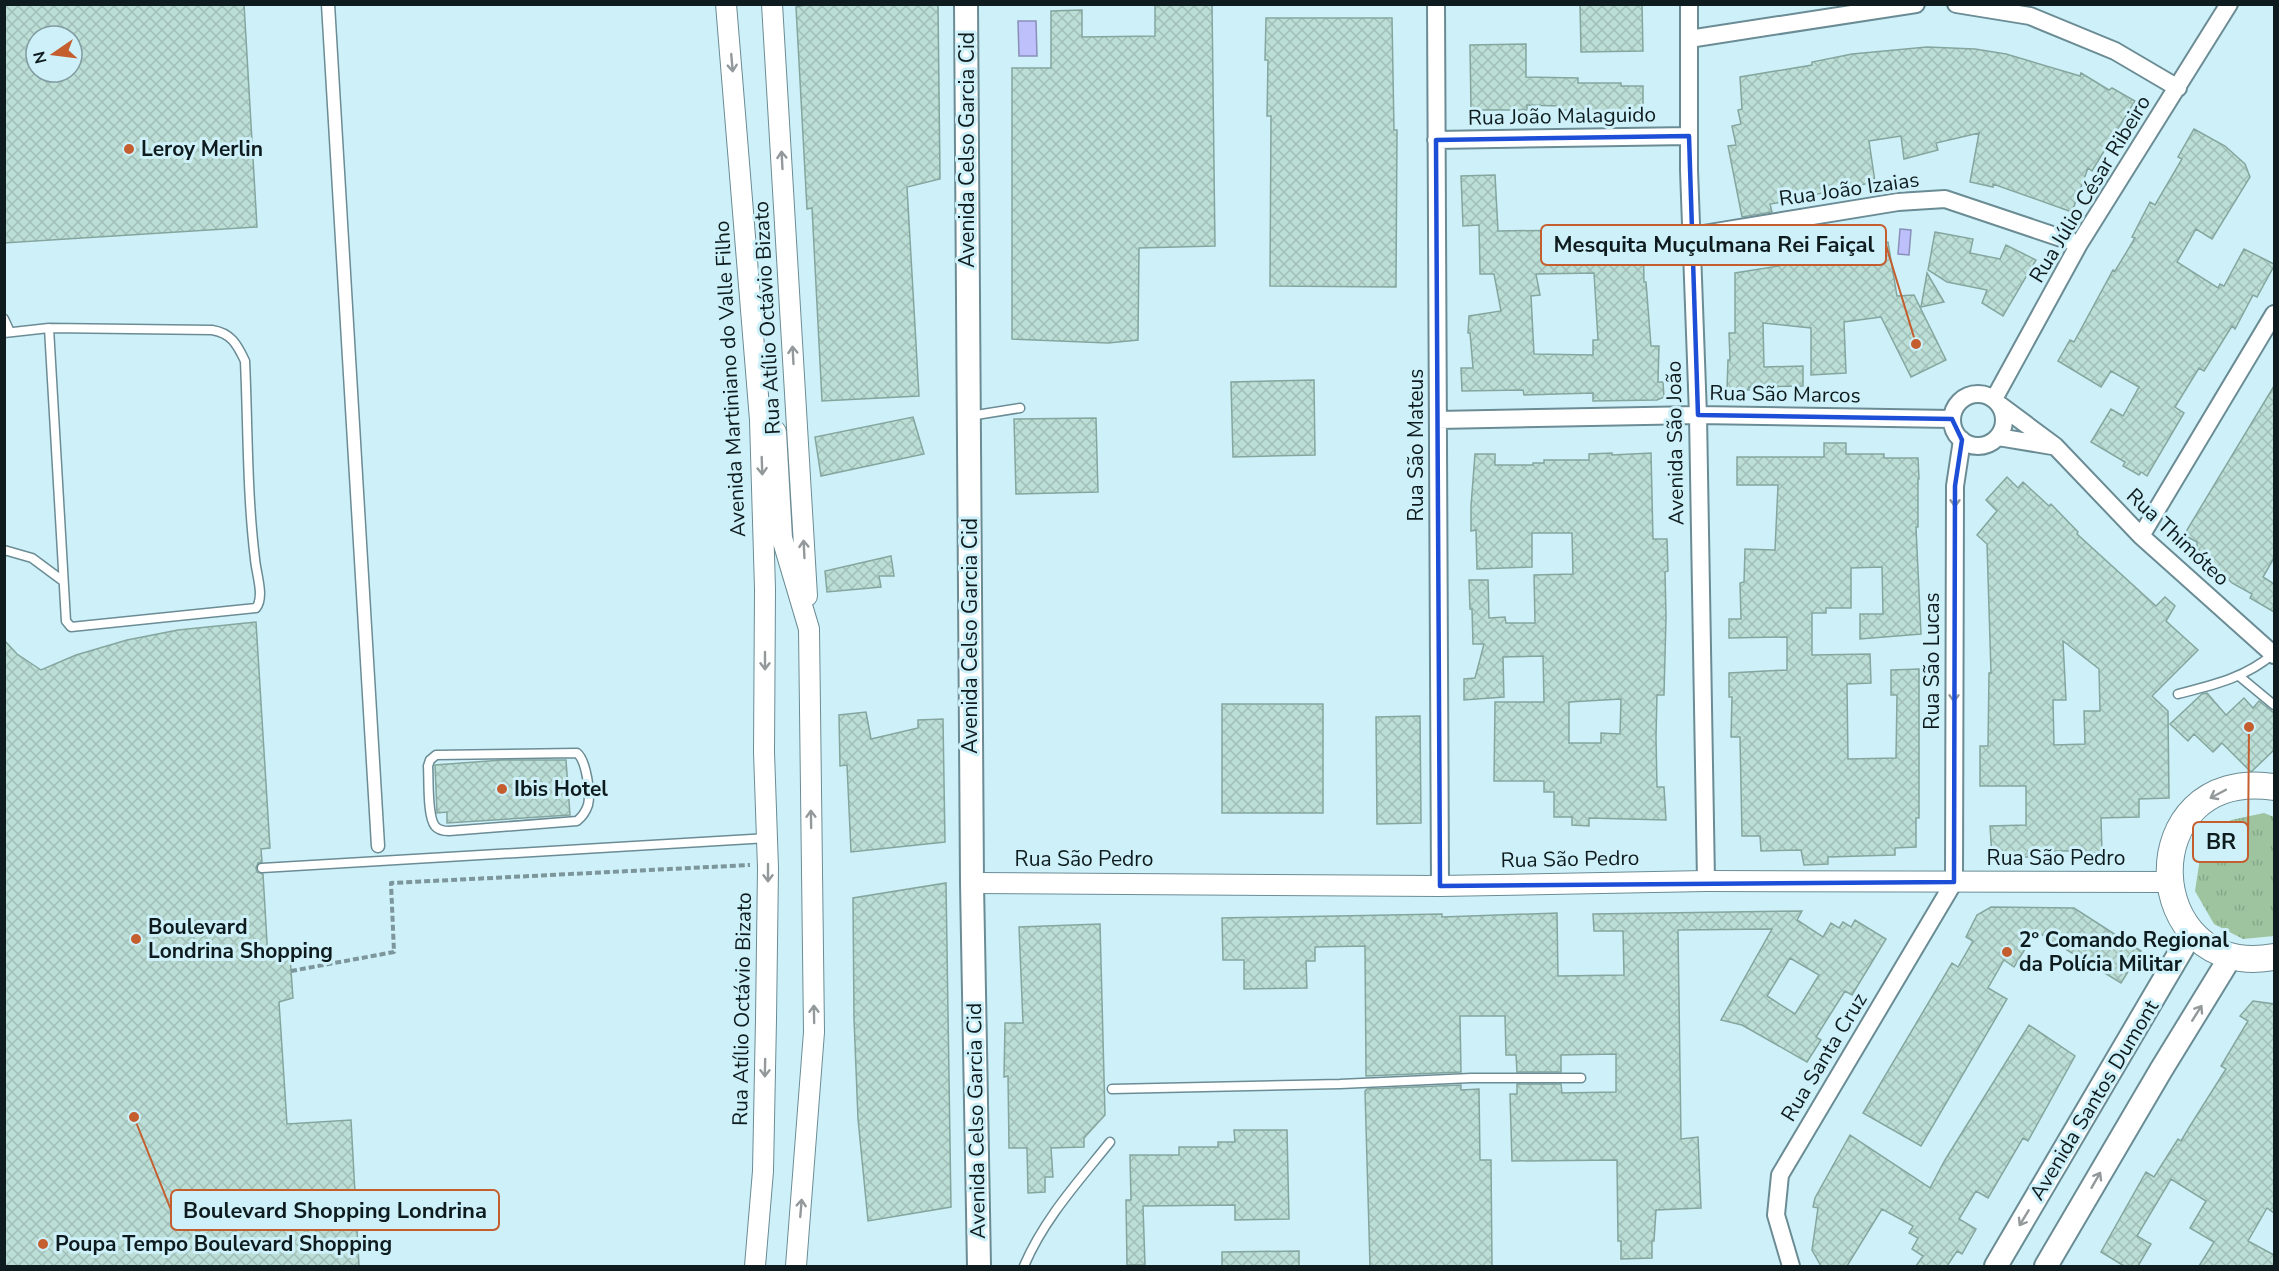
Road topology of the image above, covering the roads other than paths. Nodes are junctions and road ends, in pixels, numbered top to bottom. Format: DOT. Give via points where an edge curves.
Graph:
graph roads {
  1 [pos="328,4"];
  2 [pos="726,4"];
  3 [pos="772,4"];
  4 [pos="966,4"];
  5 [pos="1436,4"];
  6 [pos="1689,4"];
  7 [pos="1916,4"];
  8 [pos="1956,4"];
  9 [pos="2229,4"];
  10 [pos="1689,39"];
  11 [pos="2178,88"];
  12 [pos="1689,136"];
  13 [pos="1436,140"];
  14 [pos="1691,236"];
  15 [pos="2079,244"];
  16 [pos="2274,314"];
  17 [pos="4,319"];
  18 [pos="49,328"];
  19 [pos="7,332"];
  20 [pos="1997,402"];
  21 [pos="1020,408"];
  22 [pos="1698,415"];
  23 [pos="969,416"];
  24 [pos="1952,419"];
  25 [pos="760,420"];
  26 [pos="1438,420"];
  27 [pos="1998,436"];
  28 [pos="1962,440"];
  29 [pos="2055,446"];
  30 [pos="2141,536"];
  31 [pos="4,550"];
  32 [pos="63,581"];
  33 [pos="809,628"];
  34 [pos="2274,655"];
  35 [pos="2239,676"];
  36 [pos="2178,694"];
  37 [pos="2274,705"];
  38 [pos="764,752"];
  39 [pos="586,767"];
  40 [pos="2274,787"];
  41 [pos="768,838"];
  42 [pos="378,846"];
  43 [pos="262,868"];
  44 [pos="1706,881"];
  45 [pos="1954,882"];
  46 [pos="2169,882"];
  47 [pos="972,883"];
  48 [pos="1440,885"];
  49 [pos="2192,932"];
  50 [pos="2231,956"];
  51 [pos="2274,957"];
  52 [pos="1581,1078"];
  53 [pos="1112,1089"];
  54 [pos="1110,1142"];
  55 [pos="755,1266"];
  56 [pos="796,1266"];
  57 [pos="979,1266"];
  58 [pos="1024,1266"];
  59 [pos="1791,1266"];
  60 [pos="1995,1266"];
  61 [pos="2046,1266"];
  1 -- 42 [label="street"];
  2 -- 25 [label="street, Avenida Martiniano do Valle Filho, one-way"];
  33 -- 3 [label="street, Rua Atílio Octávio Bizato, one-way"];
  4 -- 23 [label="main road, Avenida Celso Garcia Cid"];
  5 -- 13 [label="street, Rua São Mateus"];
  6 -- 10 [label="street, Avenida São João"];
  7 -- 10 [label="street"];
  8 -- 11 [label="street" via="2030,16 2115,51"];
  9 -- 11 [label="street, Rua Júlio César Ribeiro"];
  10 -- 12 [label="street, Avenida São João"];
  11 -- 15 [label="street, Rua Júlio César Ribeiro"];
  12 -- 13 [label="street, Rua João Malaguido"];
  12 -- 14 [label="street, Avenida São João"];
  13 -- 26 [label="street, Rua São Mateus"];
  14 -- 15 [label="street, Rua João Izaias" via="1898,202 1945,199"];
  14 -- 22 [label="street, Avenida São João"];
  15 -- 20 [label="street, Rua Júlio César Ribeiro"];
  16 -- 30 [label="street"];
  17 -- 19 [label="lane"];
  18 -- 19 [label="lane"];
  18 -- 32 [label="lane"];
  18 -- 32 [label="lane" via="212,330 224,332 236,342 245,361 252,542 261,599 256,608 71,627 66,621"];
  20 -- 24 [label="street" via="1978,394 1963,398"];
  20 -- 27 [label="street" via="2004,422"];
  20 -- 29 [label="street, Rua Thimóteo"];
  21 -- 23 [label="lane"];
  22 -- 24 [label="street, Rua São Marcos"];
  22 -- 26 [label="street, Rua São Marcos"];
  22 -- 44 [label="street, Avenida São João"];
  23 -- 47 [label="main road, Avenida Celso Garcia Cid"];
  24 -- 28 [label="street"];
  25 -- 33 [label="street" via="770,423 776,432 782,538"];
  25 -- 38 [label="street, Avenida Martiniano do Valle Filho, one-way"];
  26 -- 48 [label="street, Rua São Mateus"];
  27 -- 28 [label="street" via="1977,446"];
  27 -- 29 [label="street"];
  28 -- 45 [label="street, Rua São Lucas, one-way" via="1955,486"];
  29 -- 30 [label="street, Rua Thimóteo"];
  30 -- 34 [label="street, Rua Thimóteo"];
  31 -- 32 [label="lane" via="32,558"];
  56 -- 33 [label="street, one-way" via="814,1032"];
  34 -- 35 [label="lane"];
  35 -- 36 [label="lane"];
  35 -- 37 [label="lane"];
  38 -- 41 [label="street, Rua Atílio Octávio Bizato"];
  39 -- 39 [label="lane" via="578,753 436,755 428,766 435,826 449,831 577,821 588,803"];
  40 -- 46 [label="main road, one-way" via="2253,784 2224,789 2199,804 2181,826 2170,853"];
  41 -- 43 [label="lane"];
  41 -- 55 [label="street, Rua Atílio Octávio Bizato, one-way" via="763,1171"];
  44 -- 45 [label="street, Rua São Pedro"];
  44 -- 48 [label="street, Rua São Pedro"];
  45 -- 46 [label="street, Rua São Pedro"];
  45 -- 59 [label="street, Rua Santa Cruz" via="1780,1175 1776,1215"];
  46 -- 49 [label="main road" via="2176,909"];
  47 -- 48 [label="street, Rua São Pedro"];
  47 -- 57 [label="main road, Avenida Celso Garcia Cid"];
  49 -- 50 [label="main road"];
  49 -- 60 [label="main road, Avenida Santos Dumont, one-way"];
  50 -- 51 [label="main road" via="2258,960"];
  61 -- 50 [label="main road, Avenida Santos Dumont, one-way"];
  52 -- 53 [label="lane"];
  54 -- 58 [label="lane" via="1055,1210"];
}
